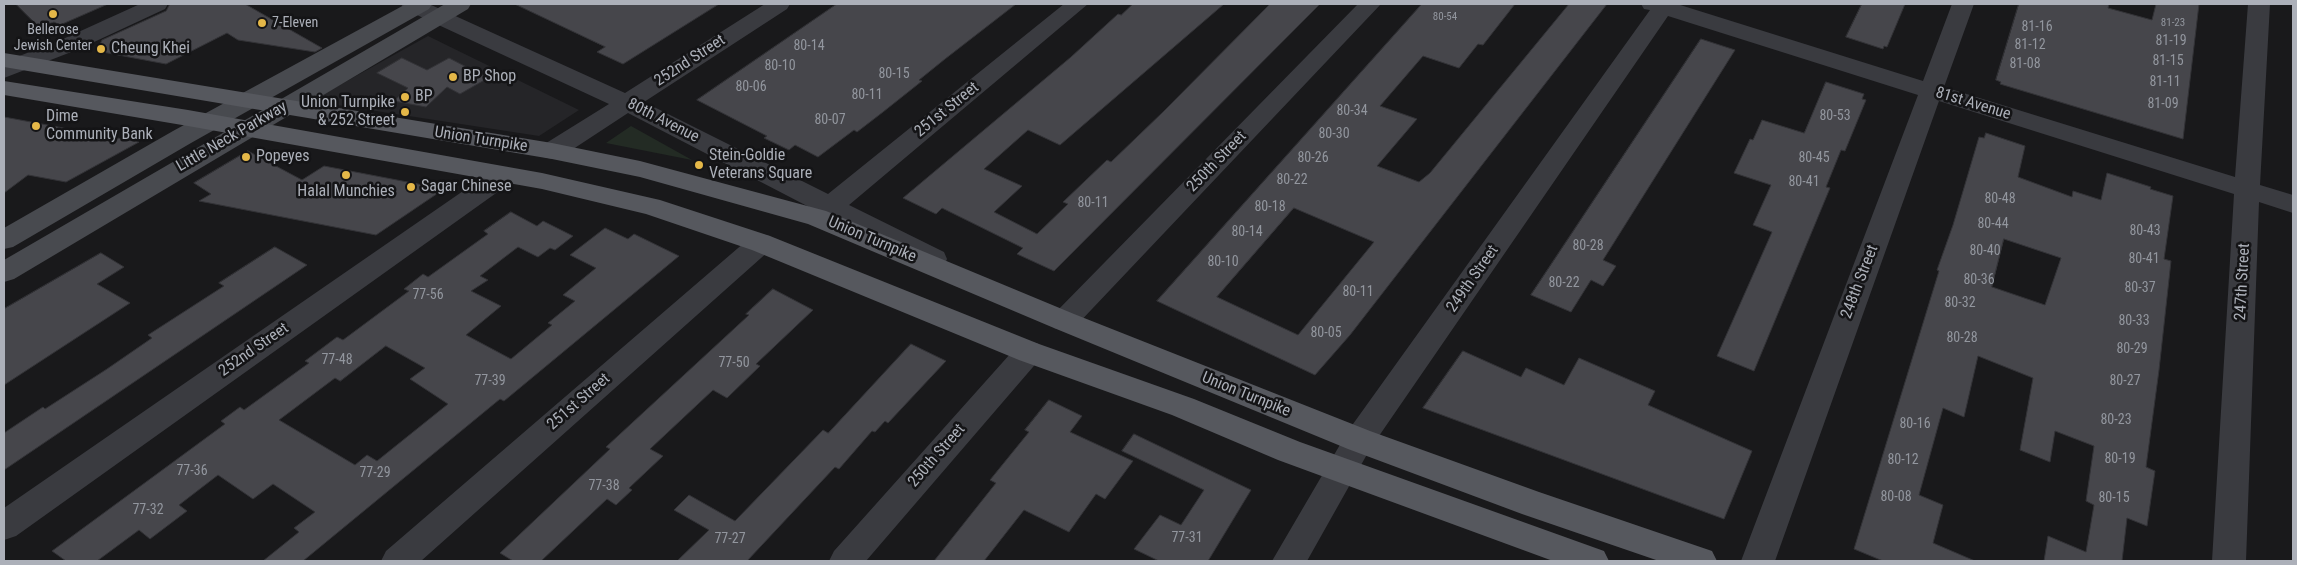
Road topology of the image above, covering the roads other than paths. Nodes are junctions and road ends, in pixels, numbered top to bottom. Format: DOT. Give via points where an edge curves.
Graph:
graph roads {
  1 [pos="157,4"];
  2 [pos="460,4"];
  3 [pos="778,4"];
  4 [pos="1077,4"];
  5 [pos="1370,4"];
  6 [pos="1962,4"];
  7 [pos="2259,4"];
  8 [pos="1661,5"];
  9 [pos="422,8"];
  10 [pos="9,64"];
  11 [pos="4,88"];
  12 [pos="1931,91"];
  13 [pos="246,101"];
  14 [pos="627,103"];
  15 [pos="284,107"];
  16 [pos="208,122"];
  17 [pos="244,130"];
  18 [pos="552,151"];
  19 [pos="504,175"];
  20 [pos="2247,189"];
  21 [pos="2293,204"];
  22 [pos="824,212"];
  23 [pos="4,240"];
  24 [pos="761,243"];
  25 [pos="4,272"];
  26 [pos="1064,321"];
  27 [pos="1028,352"];
  28 [pos="1359,440"];
  29 [pos="1342,470"];
  30 [pos="4,526"];
  31 [pos="398,561"];
  32 [pos="846,561"];
  33 [pos="1289,561"];
  34 [pos="1592,561"];
  35 [pos="1700,561"];
  36 [pos="1758,561"];
  37 [pos="2229,561"];
  1 -- 10 [label="street" via="71,44"];
  2 -- 9 [label="main road, Little Neck Parkway"];
  3 -- 14 [label="street, 252nd Street"];
  4 -- 22 [label="street, 251st Street"];
  5 -- 26 [label="street, 250th Street"];
  6 -- 12 [label="street, 248th Street"];
  7 -- 20 [label="street, 247th Street"];
  8 -- 12 [label="street, 81st Avenue"];
  8 -- 28 [label="street, 249th Street"];
  9 -- 13 [label="main road, Little Neck Parkway"];
  9 -- 14 [label="street, 80th Avenue"];
  9 -- 15 [label="main road, Little Neck Parkway"];
  10 -- 13 [label="main road, Union Turnpike"];
  11 -- 16 [label="main road, Union Turnpike"];
  12 -- 20 [label="street, 81st Avenue"];
  12 -- 36 [label="street, 248th Street"];
  13 -- 15 [label="main road, Union Turnpike"];
  13 -- 16 [label="main road, Little Neck Parkway"];
  14 -- 18 [label="street, 252nd Street"];
  14 -- 22 [label="street, 80th Avenue"];
  15 -- 17 [label="main road, Little Neck Parkway"];
  15 -- 18 [label="main road, Union Turnpike"];
  16 -- 17 [label="main road, Union Turnpike"];
  16 -- 23 [label="main road, Little Neck Parkway"];
  17 -- 19 [label="main road, Union Turnpike"];
  17 -- 25 [label="main road, Little Neck Parkway"];
  18 -- 22 [label="main road, Union Turnpike"];
  19 -- 24 [label="main road, Union Turnpike" via="598,192 651,206"];
  19 -- 30 [label="street, 252nd Street"];
  20 -- 21 [label="street, 81st Avenue"];
  20 -- 37 [label="street, 247th Street"];
  22 -- 26 [label="main road, Union Turnpike"];
  24 -- 27 [label="main road, Union Turnpike"];
  24 -- 31 [label="street, 251st Street"];
  26 -- 28 [label="main road, Union Turnpike"];
  27 -- 29 [label="main road, Union Turnpike" via="1183,407"];
  27 -- 32 [label="street, 250th Street"];
  28 -- 29 [label="street, 249th Street"];
  28 -- 35 [label="main road, Union Turnpike"];
  29 -- 33 [label="street, 249th Street"];
  29 -- 34 [label="main road, Union Turnpike"];
}
